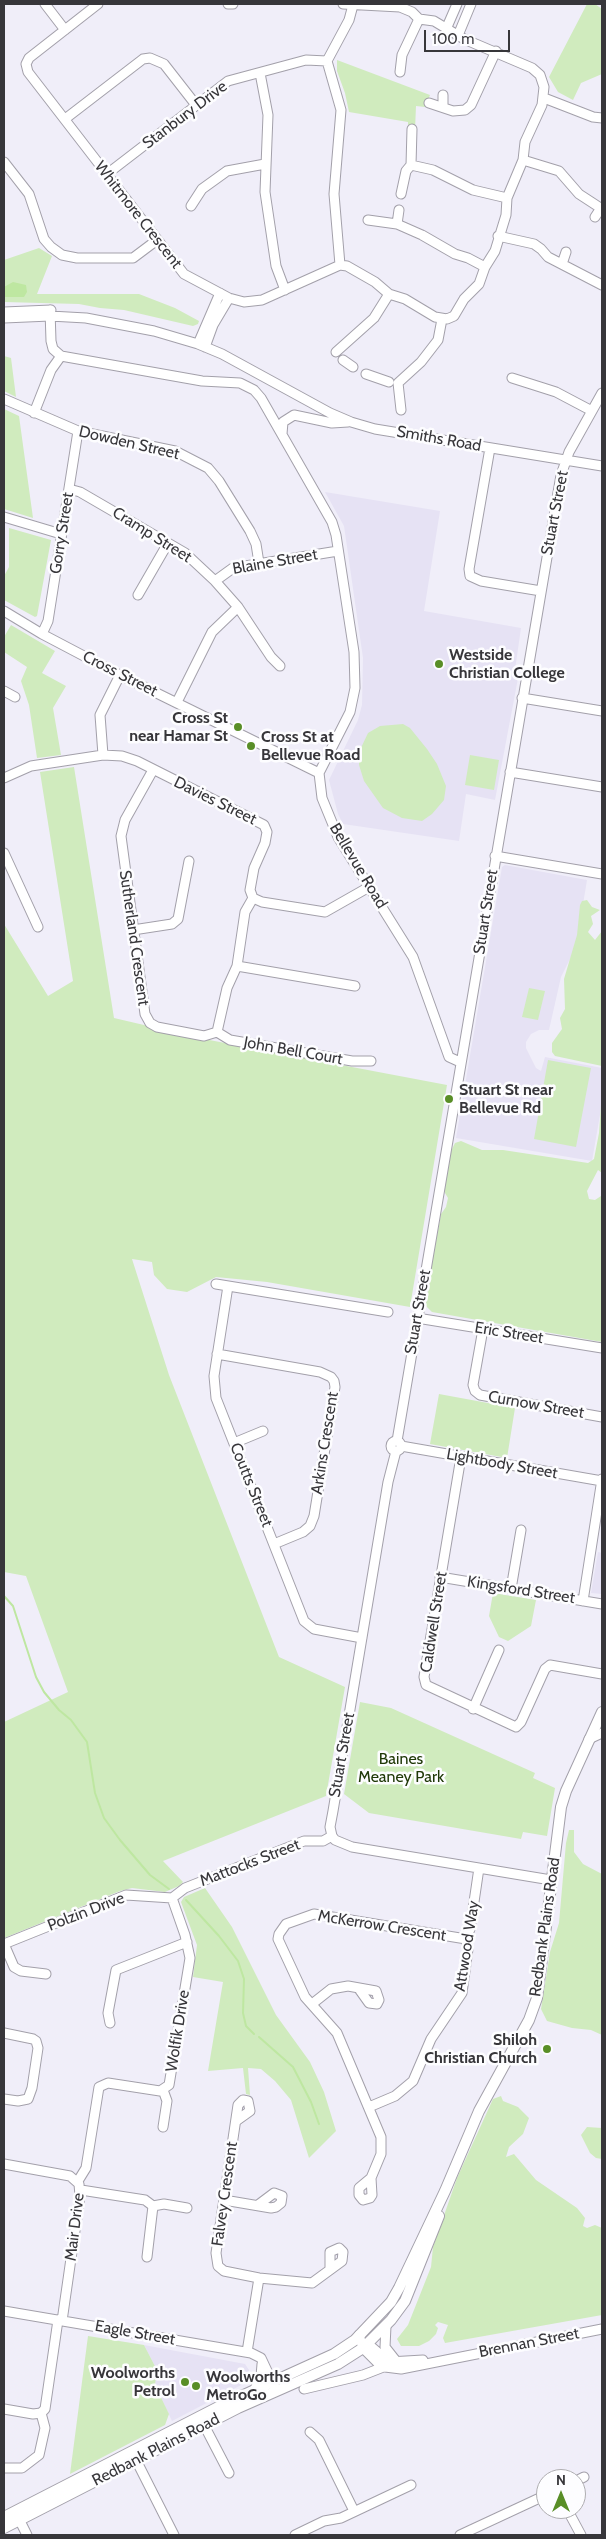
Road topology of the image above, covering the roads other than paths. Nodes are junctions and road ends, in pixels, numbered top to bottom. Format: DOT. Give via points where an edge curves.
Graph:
graph roads {
  1 [pos="45,4"];
  2 [pos="98,4"];
  3 [pos="228,4"];
  4 [pos="233,4"];
  5 [pos="348,4"];
  6 [pos="457,4"];
  7 [pos="471,4"];
  8 [pos="419,19"];
  9 [pos="446,27"];
  10 [pos="65,30"];
  11 [pos="459,33"];
  12 [pos="496,51"];
  13 [pos="327,61"];
  14 [pos="260,72"];
  15 [pos="400,72"];
  16 [pos="443,95"];
  17 [pos="544,98"];
  18 [pos="429,102"];
  19 [pos="196,105"];
  20 [pos="443,107"];
  21 [pos="602,118"];
  22 [pos="64,119"];
  23 [pos="412,129"];
  24 [pos="523,160"];
  25 [pos="4,162"];
  26 [pos="265,164"];
  27 [pos="411,164"];
  28 [pos="7,170"];
  29 [pos="107,174"];
  30 [pos="401,194"];
  31 [pos="507,198"];
  32 [pos="191,206"];
  33 [pos="602,208"];
  34 [pos="399,210"];
  35 [pos="595,217"];
  36 [pos="368,220"];
  37 [pos="397,224"];
  38 [pos="498,236"];
  39 [pos="157,240"];
  40 [pos="566,252"];
  41 [pos="562,264"];
  42 [pos="340,265"];
  43 [pos="485,267"];
  44 [pos="602,285"];
  45 [pos="286,290"];
  46 [pos="220,293"];
  47 [pos="389,294"];
  48 [pos="229,298"];
  49 [pos="4,312"];
  50 [pos="50,313"];
  51 [pos="4,318"];
  52 [pos="442,319"];
  53 [pos="202,343"];
  54 [pos="336,352"];
  55 [pos="61,356"];
  56 [pos="343,360"];
  57 [pos="353,367"];
  58 [pos="366,374"];
  59 [pos="512,378"];
  60 [pos="389,382"];
  61 [pos="602,393"];
  62 [pos="4,399"];
  63 [pos="401,410"];
  64 [pos="592,411"];
  65 [pos="34,413"];
  66 [pos="351,422"];
  67 [pos="78,432"];
  68 [pos="282,434"];
  69 [pos="490,448"];
  70 [pos="566,460"];
  71 [pos="602,466"];
  72 [pos="69,489"];
  73 [pos="4,517"];
  74 [pos="61,534"];
  75 [pos="168,543"];
  76 [pos="338,551"];
  77 [pos="259,563"];
  78 [pos="215,580"];
  79 [pos="541,592"];
  80 [pos="138,595"];
  81 [pos="238,607"];
  82 [pos="4,611"];
  83 [pos="42,634"];
  84 [pos="280,666"];
  85 [pos="120,675"];
  86 [pos="4,691"];
  87 [pos="15,697"];
  88 [pos="522,698"];
  89 [pos="177,702"];
  90 [pos="602,711"];
  91 [pos="103,755"];
  92 [pos="153,770"];
  93 [pos="510,772"];
  94 [pos="320,773"];
  95 [pos="4,778"];
  96 [pos="602,787"];
  97 [pos="4,853"];
  98 [pos="496,856"];
  99 [pos="188,861"];
  100 [pos="602,874"];
  101 [pos="369,887"];
  102 [pos="253,898"];
  103 [pos="38,927"];
  104 [pos="132,930"];
  105 [pos="237,966"];
  106 [pos="354,986"];
  107 [pos="217,1032"];
  108 [pos="371,1061"];
  109 [pos="460,1062"];
  110 [pos="216,1284"];
  111 [pos="228,1286"];
  112 [pos="388,1312"];
  113 [pos="417,1318"];
  114 [pos="483,1329"];
  115 [pos="602,1348"];
  116 [pos="218,1354"];
  117 [pos="602,1417"];
  118 [pos="263,1431"];
  119 [pos="234,1443"];
  120 [pos="398,1446"];
  121 [pos="461,1457"];
  122 [pos="602,1480"];
  123 [pos="521,1530"];
  124 [pos="274,1544"];
  125 [pos="440,1577"];
  126 [pos="511,1589"];
  127 [pos="583,1601"];
  128 [pos="602,1604"];
  129 [pos="362,1638"];
  130 [pos="499,1650"];
  131 [pos="602,1674"];
  132 [pos="473,1709"];
  133 [pos="601,1720"];
  134 [pos="602,1733"];
  135 [pos="589,1739"];
  136 [pos="332,1836"];
  137 [pos="479,1868"];
  138 [pos="551,1880"];
  139 [pos="172,1898"];
  140 [pos="466,1939"];
  141 [pos="187,1942"];
  142 [pos="4,1944"];
  143 [pos="46,1974"];
  144 [pos="359,1988"];
  145 [pos="312,2004"];
  146 [pos="110,2023"];
  147 [pos="4,2033"];
  148 [pos="164,2090"];
  149 [pos="4,2099"];
  150 [pos="369,2107"];
  151 [pos="236,2121"];
  152 [pos="163,2128"];
  153 [pos="4,2164"];
  154 [pos="371,2178"];
  155 [pos="78,2181"];
  156 [pos="81,2190"];
  157 [pos="445,2191"];
  158 [pos="224,2200"];
  159 [pos="258,2205"];
  160 [pos="153,2206"];
  161 [pos="187,2208"];
  162 [pos="147,2257"];
  163 [pos="330,2268"];
  164 [pos="259,2278"];
  165 [pos="4,2311"];
  166 [pos="60,2320"];
  167 [pos="386,2326"];
  168 [pos="602,2329"];
  169 [pos="359,2335"];
  170 [pos="365,2346"];
  171 [pos="247,2352"];
  172 [pos="456,2357"];
  173 [pos="374,2360"];
  174 [pos="262,2362"];
  175 [pos="391,2364"];
  176 [pos="371,2372"];
  177 [pos="274,2386"];
  178 [pos="255,2389"];
  179 [pos="304,2389"];
  180 [pos="4,2409"];
  181 [pos="40,2413"];
  182 [pos="204,2425"];
  183 [pos="310,2432"];
  184 [pos="136,2460"];
  185 [pos="4,2468"];
  186 [pos="229,2473"];
  187 [pos="411,2485"];
  188 [pos="536,2500"];
  189 [pos="354,2511"];
  190 [pos="17,2516"];
  191 [pos="4,2517"];
  192 [pos="572,2519"];
  193 [pos="4,2528"];
  194 [pos="27,2535"];
  195 [pos="174,2535"];
  196 [pos="295,2535"];
  197 [pos="460,2535"];
  198 [pos="581,2535"];
  1 -- 10 [label="street"];
  2 -- 10 [label="street, Whitmore Crescent"];
  3 -- 4 [label="street"];
  5 -- 8 [label="street" via="400,7"];
  5 -- 13 [label="street" via="349,20"];
  6 -- 9 [label="street"];
  7 -- 11 [label="street"];
  8 -- 9 [label="street"];
  8 -- 15 [label="street" via="402,55"];
  9 -- 11 [label="street"];
  10 -- 22 [label="street, Whitmore Crescent" via="29,58 26,64 28,72"];
  11 -- 12 [label="street" via="464,39"];
  12 -- 17 [label="street" via="540,75"];
  12 -- 20 [label="street" via="471,105 465,110"];
  13 -- 14 [label="street, Stanbury Drive" via="306,60"];
  13 -- 42 [label="street" via="341,110 334,194"];
  14 -- 19 [label="street, Stanbury Drive" via="228,81"];
  14 -- 26 [label="street" via="268,114"];
  16 -- 20 [label="street"];
  17 -- 21 [label="street"];
  17 -- 24 [label="street" via="525,142"];
  18 -- 20 [label="street"];
  19 -- 22 [label="street" via="164,64 150,58 143,59"];
  19 -- 29 [label="street, Stanbury Drive"];
  22 -- 29 [label="street, Whitmore Crescent"];
  23 -- 27 [label="street"];
  24 -- 31 [label="street"];
  24 -- 33 [label="street" via="559,171 579,194"];
  25 -- 28 [label="street"];
  26 -- 32 [label="street" via="226,171 202,189"];
  26 -- 45 [label="street" via="271,240 276,266"];
  27 -- 30 [label="street" via="406,170"];
  27 -- 31 [label="street" via="433,170 473,190"];
  28 -- 39 [label="street" via="29,194 44,239 62,255 133,258"];
  29 -- 39 [label="street, Whitmore Crescent"];
  31 -- 38 [label="street" via="506,215"];
  33 -- 35 [label="street"];
  34 -- 37 [label="street"];
  36 -- 37 [label="street"];
  37 -- 43 [label="street"];
  38 -- 41 [label="street" via="534,244"];
  38 -- 43 [label="street" via="495,251"];
  39 -- 46 [label="street, Whitmore Crescent" via="184,274"];
  40 -- 41 [label="street"];
  41 -- 44 [label="street"];
  42 -- 45 [label="street, Whitmore Crescent"];
  42 -- 47 [label="street" via="375,282"];
  43 -- 52 [label="street" via="479,284 464,299 461,308 454,316"];
  45 -- 48 [label="street, Whitmore Crescent" via="250,302"];
  46 -- 48 [label="street, Whitmore Crescent"];
  46 -- 53 [label="street"];
  47 -- 52 [label="street"];
  47 -- 54 [label="street" via="374,318"];
  48 -- 53 [label="street"];
  49 -- 50 [label="street, Smiths Road"];
  50 -- 51 [label="street, Smiths Road"];
  50 -- 53 [label="street, Smiths Road" via="108,321"];
  50 -- 55 [label="street" via="53,349"];
  52 -- 63 [label="street" via="438,340 421,362 398,383"];
  53 -- 66 [label="street, Smiths Road"];
  55 -- 65 [label="street" via="51,370"];
  55 -- 68 [label="street" via="202,381 240,383 261,398"];
  56 -- 57 [label="street"];
  58 -- 60 [label="street"];
  59 -- 64 [label="street" via="556,392"];
  61 -- 64 [label="street, Stuart Street"];
  62 -- 65 [label="street, Dowden Street"];
  64 -- 70 [label="street, Stuart Street"];
  65 -- 67 [label="street, Dowden Street"];
  66 -- 68 [label="street" via="332,423 294,416 283,422"];
  66 -- 69 [label="street, Smiths Road"];
  67 -- 72 [label="street, Gorry Street"];
  67 -- 77 [label="street, Dowden Street" via="175,451 208,468 220,481 250,531"];
  68 -- 76 [label="street" via="332,522"];
  69 -- 70 [label="street, Smiths Road"];
  69 -- 79 [label="street" via="470,576"];
  70 -- 71 [label="street, Smiths Road"];
  70 -- 79 [label="street, Stuart Street"];
  72 -- 74 [label="street, Gorry Street"];
  72 -- 75 [label="street, Cramp Street" via="80,492"];
  73 -- 74 [label="street"];
  74 -- 83 [label="street, Gorry Street" via="48,621"];
  75 -- 78 [label="street, Cramp Street" via="185,553"];
  75 -- 80 [label="street"];
  76 -- 77 [label="street, Blaine Street"];
  76 -- 94 [label="street" via="354,652 354,696 350,712"];
  77 -- 78 [label="street, Blaine Street" via="228,569"];
  78 -- 81 [label="street, Cramp Street"];
  79 -- 88 [label="street, Stuart Street"];
  81 -- 84 [label="street, Cramp Street"];
  81 -- 89 [label="street" via="212,632"];
  82 -- 83 [label="street, Cross Street"];
  83 -- 85 [label="street, Cross Street"];
  85 -- 89 [label="street, Cross Street"];
  85 -- 91 [label="street" via="100,715"];
  86 -- 87 [label="street"];
  88 -- 90 [label="street"];
  88 -- 93 [label="street, Stuart Street"];
  89 -- 94 [label="street, Cross Street"];
  91 -- 92 [label="street, Davies Street" via="122,756"];
  91 -- 95 [label="street, Davies Street" via="31,766"];
  92 -- 102 [label="street, Davies Street" via="264,825 265,843 254,868 250,890"];
  92 -- 104 [label="street, Sutherland Crescent" via="125,820 121,836"];
  93 -- 96 [label="street"];
  93 -- 98 [label="street, Stuart Street"];
  94 -- 101 [label="street, Bellevue Road" via="321,792 332,825"];
  97 -- 103 [label="street"];
  98 -- 100 [label="street"];
  98 -- 109 [label="street, Stuart Street"];
  99 -- 104 [label="street" via="178,919 172,924"];
  101 -- 102 [label="street" via="325,912"];
  101 -- 109 [label="street, Bellevue Road" via="413,957 449,1057"];
  102 -- 105 [label="street" via="245,912"];
  104 -- 107 [label="street, Sutherland Crescent" via="145,1014 150,1024 204,1036"];
  105 -- 106 [label="street"];
  105 -- 107 [label="street" via="227,988"];
  107 -- 108 [label="street, John Bell Court" via="230,1040 352,1061"];
  109 -- 113 [label="street, Stuart Street"];
  110 -- 111 [label="street"];
  111 -- 112 [label="street"];
  111 -- 116 [label="street, Coutts Street"];
  113 -- 114 [label="street, Eric Street"];
  113 -- 120 [label="street, Stuart Street"];
  114 -- 115 [label="street, Eric Street"];
  114 -- 117 [label="street, Curnow Street" via="474,1391 480,1395"];
  116 -- 119 [label="street, Coutts Street" via="214,1389"];
  116 -- 124 [label="street, Arkins Crescent" via="320,1372 334,1381 314,1516 303,1532"];
  118 -- 119 [label="street"];
  119 -- 124 [label="street, Coutts Street"];
  120 -- 121 [label="street, Lightbody Street"];
  120 -- 129 [label="street, Stuart Street" via="388,1482"];
  121 -- 122 [label="street, Lightbody Street"];
  121 -- 125 [label="street, Caldwell Street"];
  122 -- 127 [label="street"];
  123 -- 126 [label="street"];
  124 -- 129 [label="street, Coutts Street" via="308,1626"];
  125 -- 126 [label="street, Kingsford Street"];
  125 -- 132 [label="street, Caldwell Street" via="424,1677 426,1685 432,1689"];
  126 -- 127 [label="street, Kingsford Street"];
  127 -- 128 [label="street, Kingsford Street"];
  129 -- 136 [label="street, Stuart Street" via="332,1819"];
  130 -- 132 [label="street"];
  131 -- 132 [label="street, Caldwell Street" via="550,1665 516,1727"];
  133 -- 135 [label="main road, Redbank Plains Road"];
  134 -- 135 [label="street"];
  135 -- 138 [label="main road, Redbank Plains Road" via="561,1807"];
  136 -- 137 [label="street" via="352,1847"];
  136 -- 139 [label="street, Mattocks Street" via="323,1841 304,1841 185,1888"];
  137 -- 138 [label="street"];
  137 -- 140 [label="street, Attwood Way"];
  138 -- 157 [label="main road, Redbank Plains Road" via="537,1998 529,2020 478,2111"];
  139 -- 141 [label="street, Wolfik Drive"];
  139 -- 142 [label="street, Polzin Drive" via="126,1895"];
  140 -- 145 [label="street, McKerrow Crescent" via="326,1915 307,1915 282,1927 278,1939 297,1983"];
  140 -- 150 [label="street, Attwood Way" via="468,1949 462,1993 431,2039 413,2081 396,2096"];
  141 -- 146 [label="street" via="116,1970 108,2013"];
  141 -- 148 [label="street, Wolfik Drive" via="190,1958 169,2085"];
  142 -- 143 [label="street" via="14,1967"];
  144 -- 145 [label="street" via="331,1989"];
  145 -- 150 [label="street, McKerrow Crescent" via="338,2033"];
  147 -- 149 [label="street" via="33,2039 38,2048 28,2099"];
  148 -- 152 [label="street" via="167,2101"];
  148 -- 155 [label="street, Wolfik Drive" via="108,2083 99,2087 86,2168"];
  150 -- 154 [label="street, McKerrow Crescent" via="382,2145"];
  151 -- 158 [label="street, Falvey Crescent"];
  153 -- 155 [label="street, Mair Drive" via="70,2176"];
  155 -- 156 [label="street, Mair Drive"];
  156 -- 160 [label="street" via="145,2200"];
  156 -- 166 [label="street, Mair Drive"];
  157 -- 167 [label="main road, Redbank Plains Road" via="438,2220 405,2301"];
  157 -- 169 [label="main road, Redbank Plains Road" via="400,2288"];
  158 -- 159 [label="street"];
  158 -- 164 [label="street, Falvey Crescent" via="216,2261 224,2271"];
  160 -- 161 [label="street" via="164,2204"];
  160 -- 162 [label="street"];
  163 -- 164 [label="street, Falvey Crescent" via="327,2274 312,2283"];
  164 -- 171 [label="street"];
  165 -- 166 [label="street, Eagle Street"];
  166 -- 171 [label="street, Eagle Street"];
  166 -- 181 [label="street, Mair Drive" via="46,2405"];
  167 -- 170 [label="main road, Redbank Plains Road"];
  167 -- 175 [label="street" via="384,2347"];
  168 -- 172 [label="street, Brennan Street"];
  169 -- 170 [label="street"];
  169 -- 177 [label="main road, Redbank Plains Road" via="334,2354"];
  170 -- 173 [label="street"];
  170 -- 175 [label="street"];
  170 -- 177 [label="main road, Redbank Plains Road" via="330,2368"];
  171 -- 174 [label="street, Eagle Street" via="258,2355"];
  172 -- 175 [label="street, Brennan Street"];
  172 -- 175 [label="street, Brennan Street" via="401,2369"];
  173 -- 175 [label="street"];
  173 -- 176 [label="street"];
  174 -- 177 [label="street, Eagle Street"];
  174 -- 178 [label="street" via="261,2376"];
  175 -- 176 [label="street, Brennan Street"];
  176 -- 179 [label="street, Brennan Street"];
  177 -- 178 [label="main road, Redbank Plains Road"];
  177 -- 182 [label="main road, Redbank Plains Road"];
  178 -- 190 [label="main road, Redbank Plains Road"];
  180 -- 181 [label="street"];
  181 -- 185 [label="street" via="44,2428 39,2455 22,2468"];
  182 -- 184 [label="main road, Redbank Plains Road"];
  182 -- 186 [label="street"];
  183 -- 189 [label="street" via="319,2440"];
  184 -- 190 [label="main road, Redbank Plains Road"];
  184 -- 195 [label="street"];
  187 -- 189 [label="street"];
  188 -- 197 [label="street"];
  189 -- 196 [label="street"];
  190 -- 191 [label="main road, Redbank Plains Road"];
  190 -- 193 [label="main road, Redbank Plains Road"];
  190 -- 194 [label="street"];
  192 -- 198 [label="street"];
}
